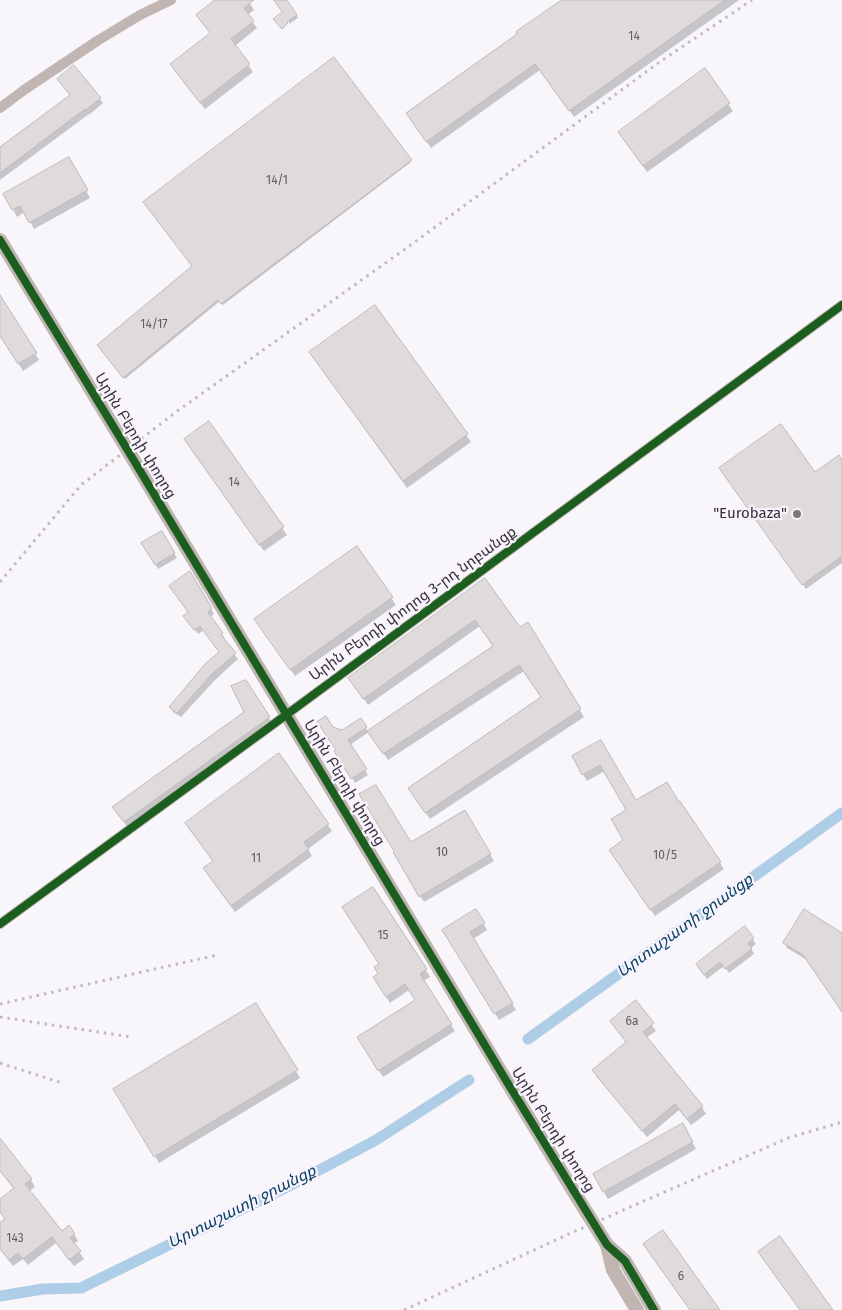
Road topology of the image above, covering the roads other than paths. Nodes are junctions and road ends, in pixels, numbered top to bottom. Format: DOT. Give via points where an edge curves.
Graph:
graph roads {
  1 [pos="171,0"];
  2 [pos="0,108"];
  3 [pos="0,240"];
  4 [pos="842,305"];
  5 [pos="286,715"];
  6 [pos="0,924"];
  7 [pos="607,1246"];
  8 [pos="637,1310"];
  9 [pos="654,1310"];
  1 -- 2 [label="street" via="97,41"];
  3 -- 5 [label="street, Արին Բերդի փողոց"];
  4 -- 5 [label="street, Արին Բերդի փողոց 3-րդ նրբանցք"];
  5 -- 6 [label="street, Արին Բերդի փողոց 3-րդ նրբանցք"];
  5 -- 7 [label="street, Արին Բերդի փողոց, bridge"];
  7 -- 8 [label="street, Արին Բերդի փողոց" via="613,1270"];
  7 -- 9 [label="street, Արին Բերդի փողոց" via="625,1261"];
}
